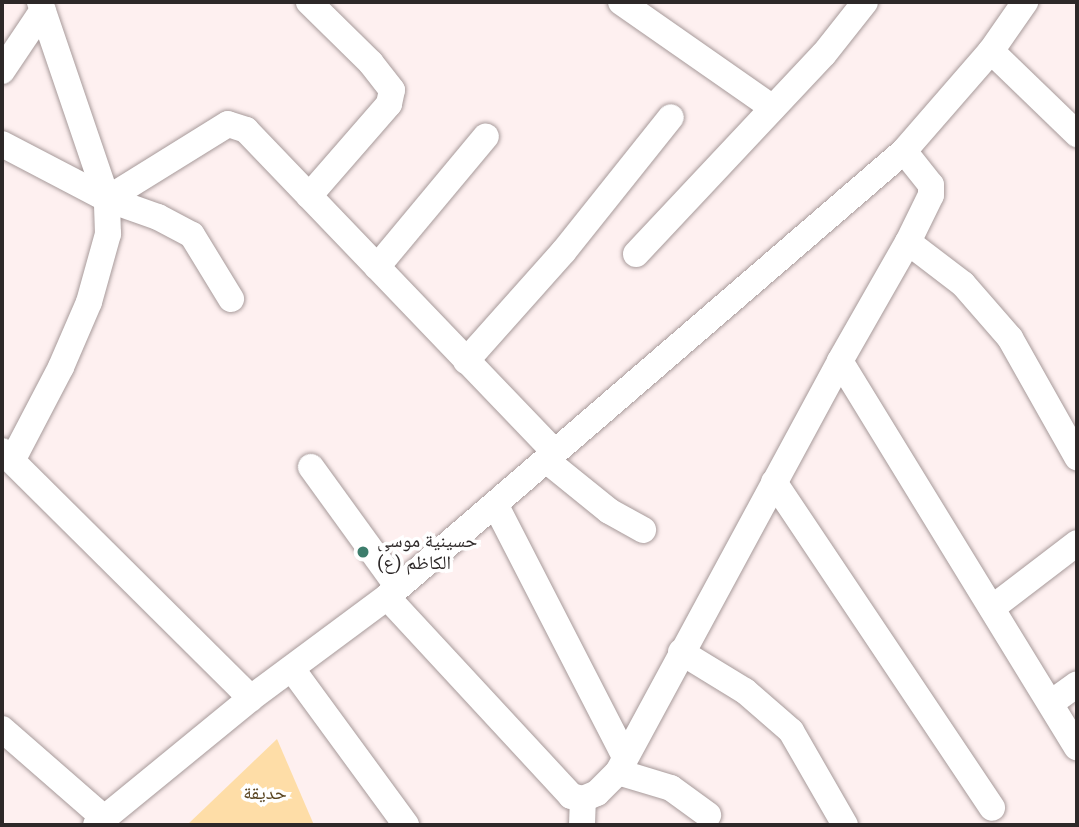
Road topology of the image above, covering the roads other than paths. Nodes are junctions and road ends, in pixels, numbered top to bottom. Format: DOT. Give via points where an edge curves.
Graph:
graph roads {
  1 [pos="309,2"];
  2 [pos="621,2"];
  3 [pos="865,2"];
  4 [pos="1025,2"];
  5 [pos="41,6"];
  6 [pos="992,51"];
  7 [pos="2,71"];
  8 [pos="773,108"];
  9 [pos="671,117"];
  10 [pos="1077,134"];
  11 [pos="486,136"];
  12 [pos="2,144"];
  13 [pos="904,151"];
  14 [pos="309,196"];
  15 [pos="107,199"];
  16 [pos="908,242"];
  17 [pos="636,254"];
  18 [pos="377,267"];
  19 [pos="231,299"];
  20 [pos="466,361"];
  21 [pos="840,361"];
  22 [pos="8,455"];
  23 [pos="550,456"];
  24 [pos="1077,457"];
  25 [pos="311,467"];
  26 [pos="774,482"];
  27 [pos="495,504"];
  28 [pos="643,530"];
  29 [pos="1077,544"];
  30 [pos="393,592"];
  31 [pos="992,608"];
  32 [pos="681,652"];
  33 [pos="292,669"];
  34 [pos="1077,684"];
  35 [pos="251,698"];
  36 [pos="1051,703"];
  37 [pos="2,729"];
  38 [pos="1077,747"];
  39 [pos="621,763"];
  40 [pos="992,808"];
  41 [pos="582,812"];
  42 [pos="708,815"];
  43 [pos="100,821"];
  44 [pos="406,825"];
  45 [pos="845,825"];
  1 -- 14 [label="street" via="392,90 388,104"];
  2 -- 8 [label="street"];
  3 -- 8 [label="street"];
  4 -- 6 [label="street"];
  5 -- 7 [label="street"];
  5 -- 15 [label="street"];
  6 -- 10 [label="street"];
  6 -- 13 [label="street"];
  8 -- 17 [label="street"];
  9 -- 20 [label="street" via="564,251"];
  11 -- 18 [label="street"];
  12 -- 15 [label="street"];
  13 -- 16 [label="street" via="931,185 931,195"];
  13 -- 23 [label="street"];
  14 -- 15 [label="street" via="246,130 228,124"];
  14 -- 18 [label="street"];
  15 -- 19 [label="street" via="192,235"];
  15 -- 22 [label="street" via="108,234 89,302 61,367"];
  16 -- 21 [label="street"];
  16 -- 24 [label="street" via="963,284 1010,338"];
  18 -- 20 [label="street"];
  20 -- 23 [label="street"];
  21 -- 26 [label="street"];
  21 -- 31 [label="street"];
  22 -- 35 [label="street"];
  23 -- 27 [label="street"];
  23 -- 28 [label="street" via="609,511"];
  25 -- 30 [label="street"];
  26 -- 32 [label="street"];
  26 -- 40 [label="street"];
  27 -- 30 [label="street"];
  27 -- 39 [label="street"];
  29 -- 31 [label="street"];
  30 -- 33 [label="street"];
  30 -- 41 [label="street"];
  31 -- 36 [label="street"];
  32 -- 39 [label="street"];
  32 -- 45 [label="street" via="745,691 791,731"];
  33 -- 35 [label="street"];
  33 -- 44 [label="street"];
  34 -- 36 [label="street"];
  35 -- 43 [label="street"];
  36 -- 38 [label="street"];
  37 -- 43 [label="street"];
  39 -- 41 [label="street"];
  39 -- 42 [label="street" via="671,788"];
}
